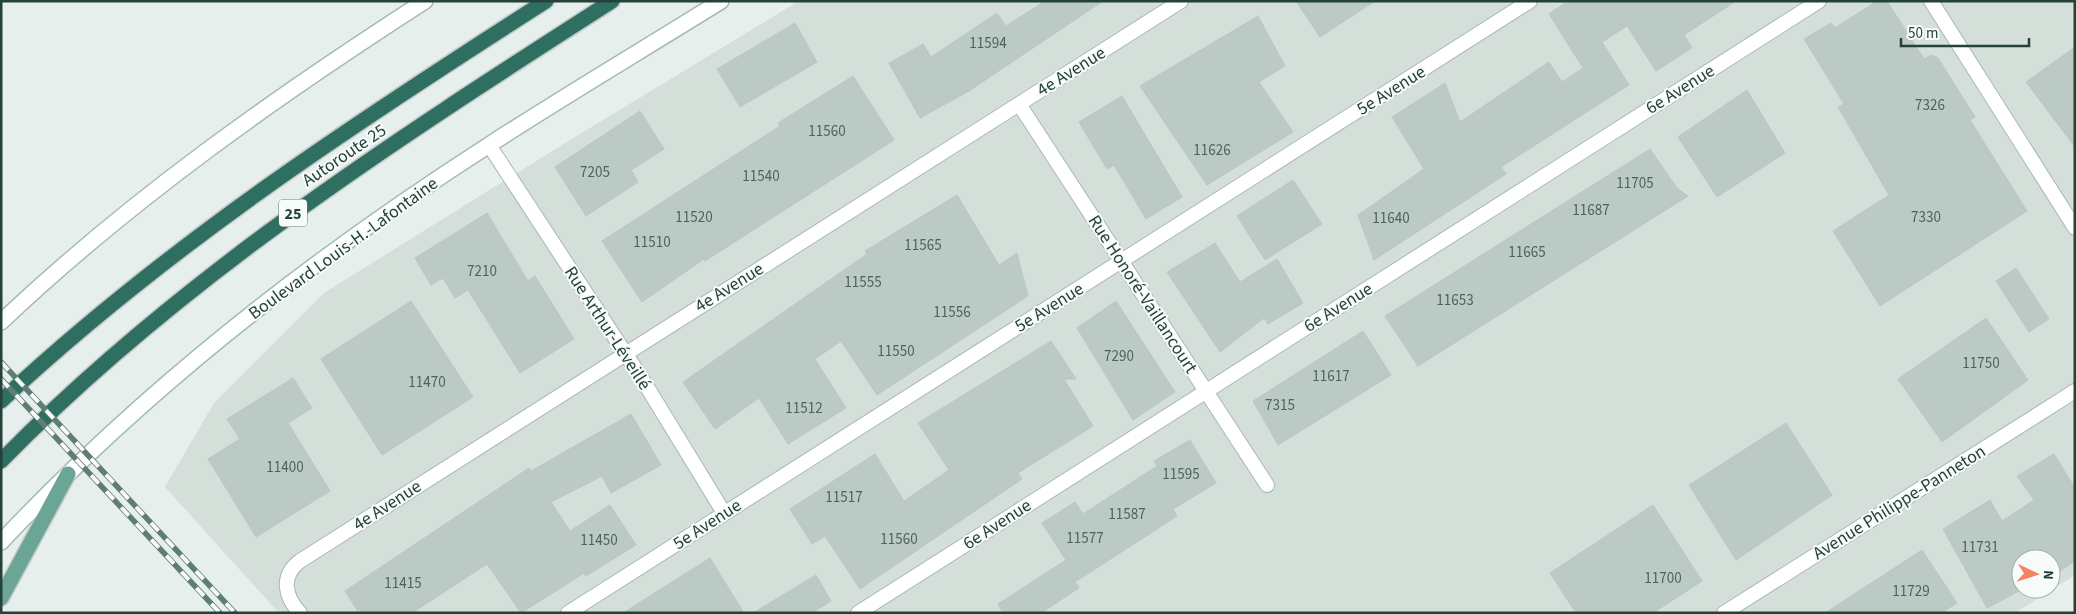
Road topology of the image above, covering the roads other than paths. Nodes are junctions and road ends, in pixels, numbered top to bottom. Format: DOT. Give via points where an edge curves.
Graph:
graph roads {
  1 [pos="425,1"];
  2 [pos="546,1"];
  3 [pos="612,1"];
  4 [pos="721,1"];
  5 [pos="1181,1"];
  6 [pos="1819,1"];
  7 [pos="1931,1"];
  8 [pos="1522,3"];
  9 [pos="1019,104"];
  10 [pos="489,145"];
  11 [pos="2073,221"];
  12 [pos="1122,260"];
  13 [pos="1,322"];
  14 [pos="624,354"];
  15 [pos="1206,391"];
  16 [pos="2075,391"];
  17 [pos="1,401"];
  18 [pos="1,461"];
  19 [pos="68,474"];
  20 [pos="1267,485"];
  21 [pos="724,512"];
  22 [pos="1,542"];
  23 [pos="1,598"];
  24 [pos="1739,609"];
  25 [pos="300,613"];
  26 [pos="568,613"];
  27 [pos="858,613"];
  28 [pos="1724,613"];
  1 -- 13 [label="main road" via="278,98 210,148 125,214"];
  2 -- 17 [label="highway, Autoroute 25 / 25" via="234,208 105,309"];
  3 -- 18 [label="highway, Autoroute 25 / 25" via="364,164 249,246 120,351"];
  4 -- 10 [label="main road, Boulevard Louis-H.-Lafontaine"];
  5 -- 9 [label="street, 4e Avenue"];
  6 -- 15 [label="street, 6e Avenue"];
  7 -- 11 [label="street"];
  8 -- 12 [label="street, 5e Avenue"];
  9 -- 12 [label="street, Rue Honoré-Vaillancourt"];
  9 -- 14 [label="street, 4e Avenue"];
  10 -- 14 [label="street, Rue Arthur-Léveillé"];
  10 -- 19 [label="main road, Boulevard Louis-H.-Lafontaine" via="342,245 246,318"];
  12 -- 15 [label="street, Rue Honoré-Vaillancourt"];
  12 -- 21 [label="street, 5e Avenue"];
  14 -- 21 [label="street, Rue Arthur-Léveillé"];
  14 -- 25 [label="street, 4e Avenue" via="300,561 289,572 286,582 288,598"];
  15 -- 20 [label="street, Rue Honoré-Vaillancourt"];
  15 -- 27 [label="street, 6e Avenue"];
  16 -- 24 [label="street, Avenue Philippe-Panneton"];
  19 -- 22 [label="main road, Boulevard Louis-H.-Lafontaine"];
  19 -- 23 [label="main road"];
  21 -- 26 [label="street, 5e Avenue"];
  24 -- 28 [label="street, Avenue Philippe-Panneton"];
}
